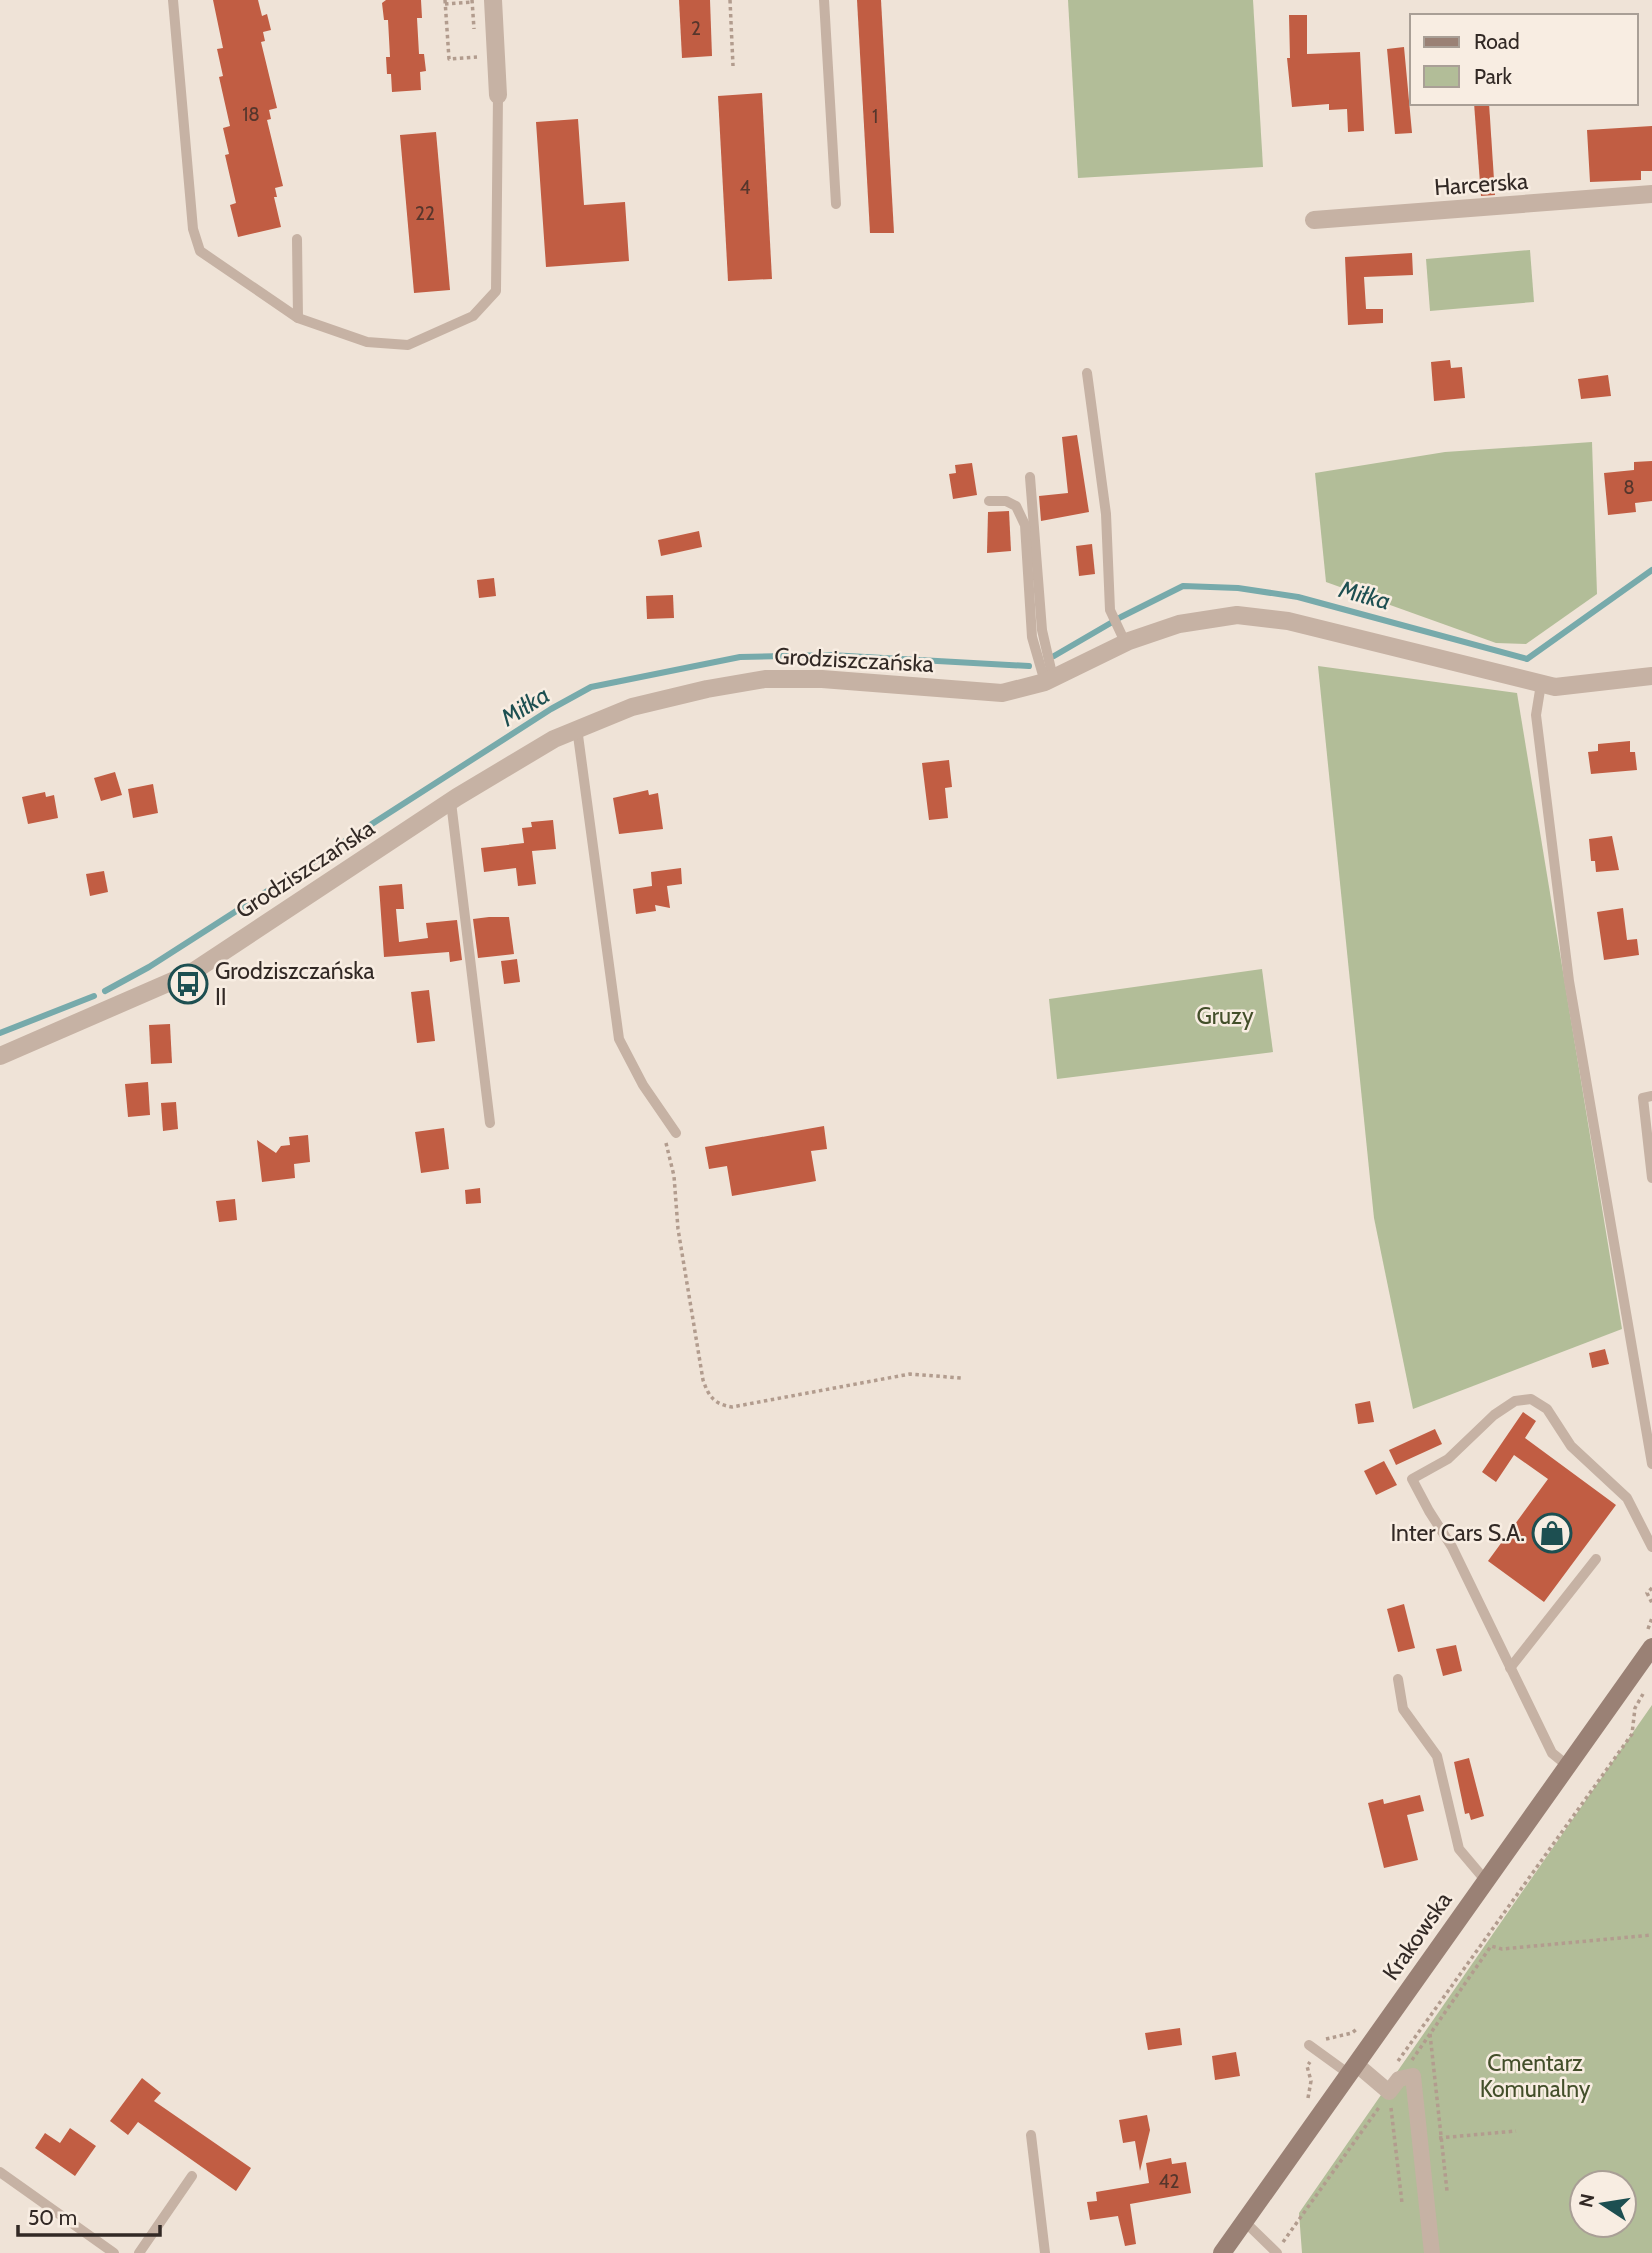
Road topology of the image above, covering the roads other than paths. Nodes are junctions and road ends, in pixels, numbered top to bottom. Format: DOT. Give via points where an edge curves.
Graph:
graph roads {
  1 [pos="173,0"];
  2 [pos="493,0"];
  3 [pos="824,0"];
  4 [pos="498,95"];
  5 [pos="1652,194"];
  6 [pos="836,204"];
  7 [pos="1314,220"];
  8 [pos="297,239"];
  9 [pos="299,318"];
  10 [pos="1087,373"];
  11 [pos="1030,477"];
  12 [pos="989,501"];
  13 [pos="1125,642"];
  14 [pos="1652,676"];
  15 [pos="1049,680"];
  16 [pos="1541,684"];
  17 [pos="577,728"];
  18 [pos="451,802"];
  19 [pos="0,1056"];
  20 [pos="1652,1096"];
  21 [pos="490,1124"];
  22 [pos="676,1133"];
  23 [pos="1652,1178"];
  24 [pos="1652,1464"];
  25 [pos="1652,1547"];
  26 [pos="1596,1559"];
  27 [pos="1652,1647"];
  28 [pos="1510,1668"];
  29 [pos="1398,1679"];
  30 [pos="1568,1766"];
  31 [pos="1486,1881"];
  32 [pos="1309,2045"];
  33 [pos="1353,2069"];
  34 [pos="1031,2135"];
  35 [pos="0,2172"];
  36 [pos="192,2176"];
  37 [pos="1244,2221"];
  38 [pos="1276,2252"];
  39 [pos="114,2253"];
  40 [pos="139,2253"];
  41 [pos="1045,2253"];
  42 [pos="1222,2253"];
  43 [pos="1432,2253"];
  1 -- 9 [label="lane" via="193,229 200,251"];
  2 -- 4 [label="street"];
  3 -- 6 [label="lane"];
  4 -- 9 [label="lane" via="496,290 473,316 408,345 367,342"];
  5 -- 7 [label="street, Harcerska"];
  8 -- 9 [label="lane"];
  10 -- 13 [label="lane" via="1106,514 1110,610"];
  11 -- 15 [label="lane"];
  12 -- 15 [label="lane" via="1016,506 1025,525 1032,637"];
  13 -- 15 [label="street, Grodziszczańska"];
  13 -- 16 [label="street, Grodziszczańska" via="1179,624 1237,615 1288,621"];
  14 -- 16 [label="street, Grodziszczańska" via="1555,687"];
  15 -- 17 [label="street, Grodziszczańska" via="1002,693 765,679 632,707"];
  16 -- 24 [label="lane" via="1536,715 1569,981"];
  17 -- 18 [label="street, Grodziszczańska"];
  17 -- 22 [label="lane" via="619,1039"];
  18 -- 19 [label="street, Grodziszczańska" via="191,973"];
  18 -- 21 [label="lane"];
  20 -- 23 [label="lane" via="1643,1098"];
  25 -- 28 [label="lane" via="1627,1498 1571,1446 1546,1409 1531,1399 1515,1401 1494,1415 1448,1459 1412,1479 1452,1547"];
  26 -- 28 [label="lane"];
  27 -- 30 [label="main road, Krakowska"];
  28 -- 30 [label="lane" via="1552,1753"];
  29 -- 31 [label="lane" via="1403,1710 1437,1756 1459,1849"];
  30 -- 31 [label="main road, Krakowska"];
  31 -- 33 [label="main road, Krakowska"];
  32 -- 33 [label="lane"];
  33 -- 37 [label="main road, Krakowska"];
  33 -- 43 [label="street" via="1389,2086 1413,2076"];
  34 -- 41 [label="lane"];
  35 -- 39 [label="lane"];
  36 -- 40 [label="lane"];
  37 -- 38 [label="lane"];
  37 -- 42 [label="main road, Krakowska"];
}
